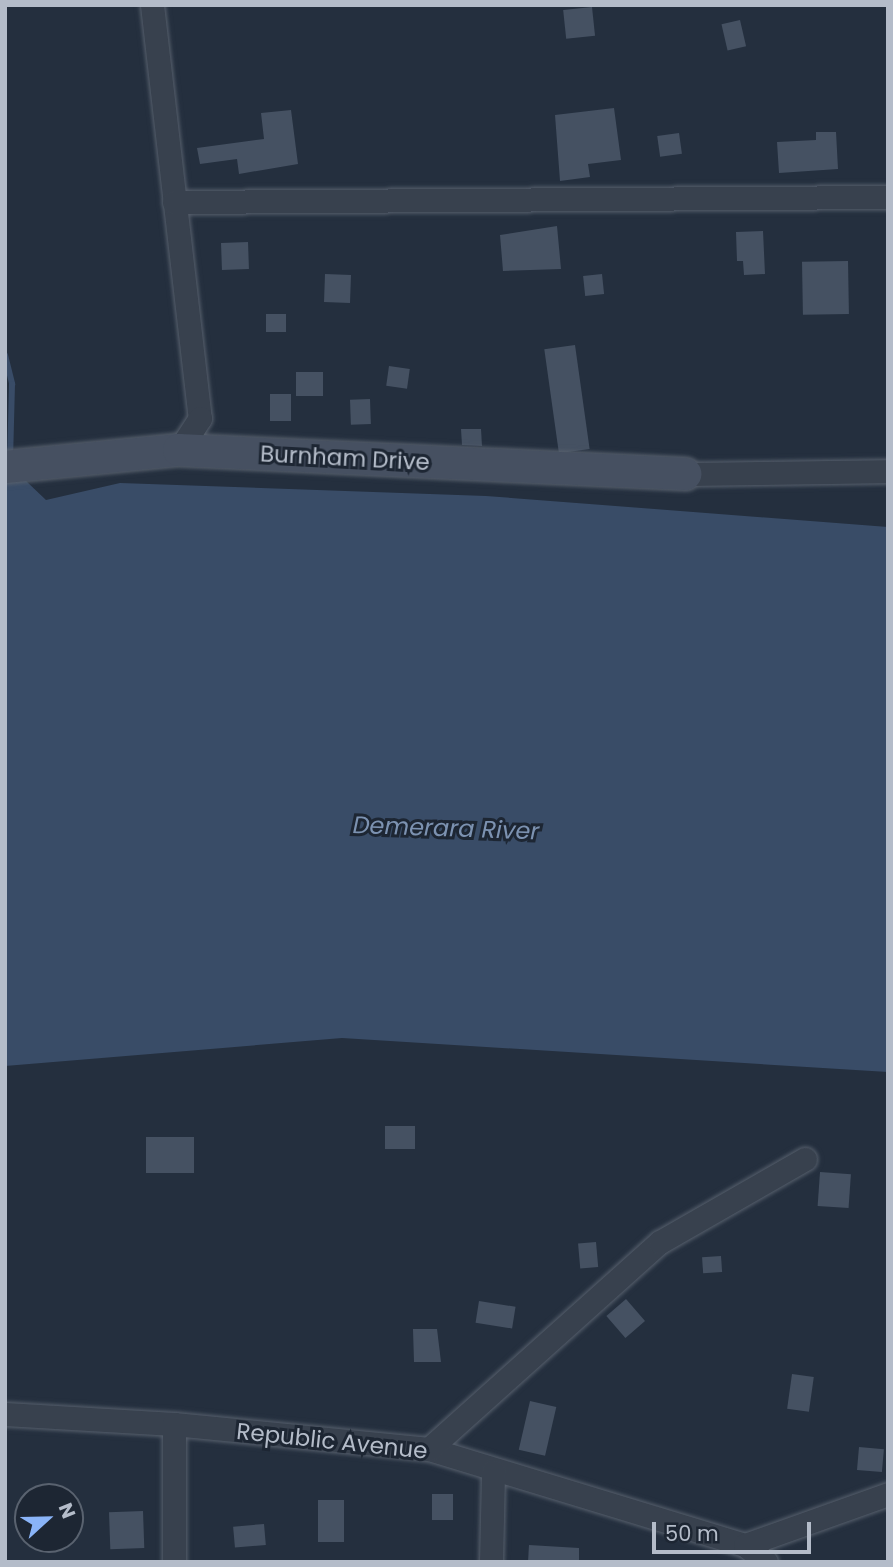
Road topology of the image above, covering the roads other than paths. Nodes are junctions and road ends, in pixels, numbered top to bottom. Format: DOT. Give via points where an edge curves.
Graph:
graph roads {
  1 [pos="152,5"];
  2 [pos="888,197"];
  3 [pos="174,202"];
  4 [pos="179,450"];
  5 [pos="16,466"];
  6 [pos="888,471"];
  7 [pos="685,474"];
  8 [pos="805,1159"];
  9 [pos="5,1414"];
  10 [pos="174,1424"];
  11 [pos="429,1449"];
  12 [pos="493,1471"];
  13 [pos="888,1494"];
  14 [pos="745,1545"];
  15 [pos="174,1562"];
  16 [pos="491,1562"];
  17 [pos="766,1562"];
  1 -- 3 [label="street"];
  2 -- 3 [label="street"];
  3 -- 4 [label="street" via="200,418"];
  4 -- 5 [label="street, Burnham Drive"];
  4 -- 7 [label="street, Burnham Drive"];
  6 -- 7 [label="street"];
  8 -- 11 [label="street" via="660,1242"];
  9 -- 10 [label="street, Republic Avenue"];
  10 -- 11 [label="street, Republic Avenue"];
  10 -- 15 [label="street"];
  11 -- 12 [label="street, Republic Avenue"];
  12 -- 14 [label="street, Republic Avenue"];
  12 -- 16 [label="street"];
  13 -- 14 [label="street"];
  14 -- 17 [label="street, Republic Avenue"];
}
